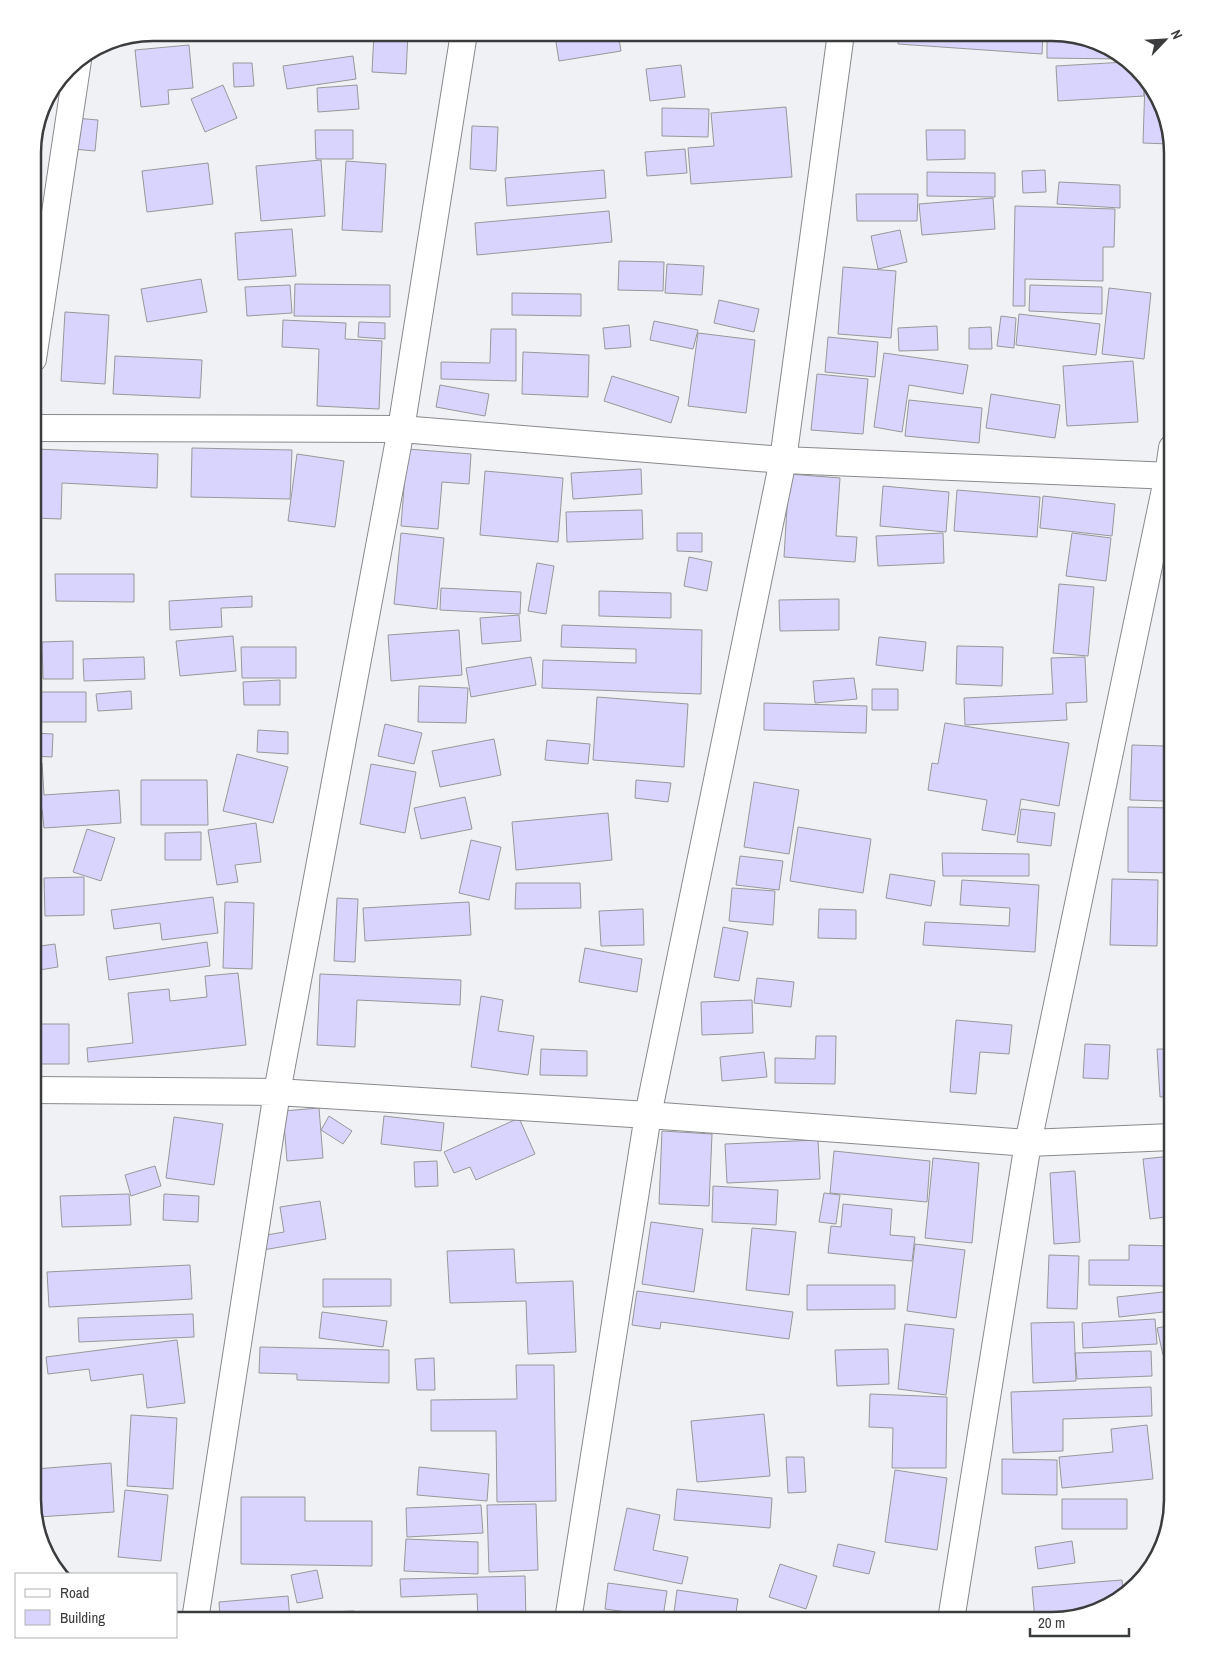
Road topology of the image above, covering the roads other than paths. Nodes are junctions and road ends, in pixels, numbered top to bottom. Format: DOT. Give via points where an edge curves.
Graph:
graph roads {
  1 [pos="463,41"];
  2 [pos="840,41"];
  3 [pos="76,72"];
  4 [pos="41,306"];
  5 [pos="41,428"];
  6 [pos="401,429"];
  7 [pos="783,460"];
  8 [pos="1164,476"];
  9 [pos="1164,504"];
  10 [pos="41,1090"];
  11 [pos="277,1092"];
  12 [pos="648,1115"];
  13 [pos="1164,1137"];
  14 [pos="1028,1143"];
  15 [pos="196,1612"];
  16 [pos="569,1612"];
  17 [pos="952,1612"];
  1 -- 6 [label="street"];
  2 -- 7 [label="street"];
  3 -- 4 [label="street"];
  5 -- 6 [label="street"];
  6 -- 7 [label="street"];
  6 -- 11 [label="street"];
  7 -- 8 [label="street"];
  7 -- 12 [label="street"];
  9 -- 14 [label="street"];
  10 -- 11 [label="street"];
  11 -- 12 [label="street"];
  11 -- 15 [label="street"];
  12 -- 14 [label="street"];
  12 -- 16 [label="street"];
  13 -- 14 [label="street"];
  14 -- 17 [label="street"];
}
